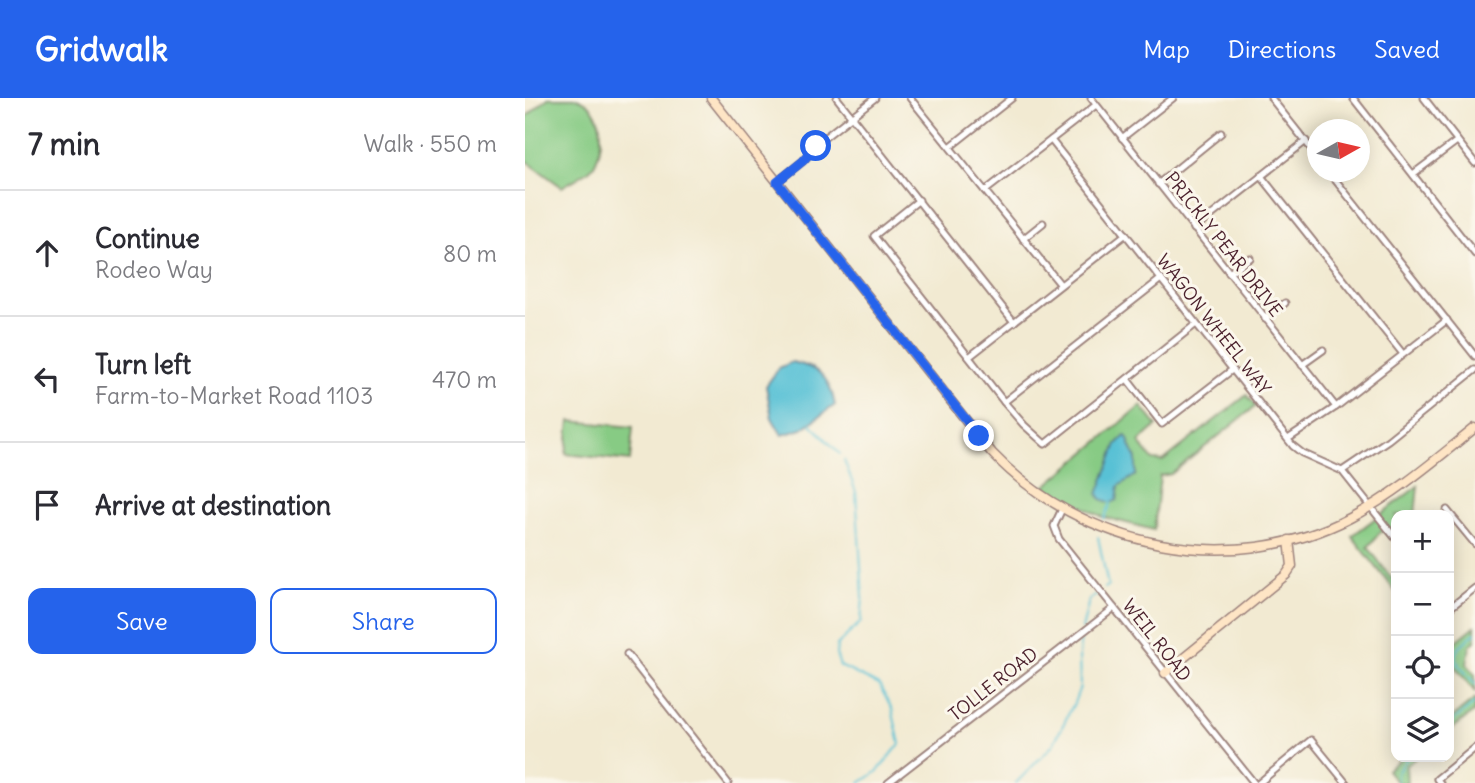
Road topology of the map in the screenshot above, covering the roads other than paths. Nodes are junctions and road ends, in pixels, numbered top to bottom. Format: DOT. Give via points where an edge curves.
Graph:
graph roads {
  1 [pos="711,98"];
  2 [pos="837,98"];
  3 [pos="875,98"];
  4 [pos="920,98"];
  5 [pos="1012,98"];
  6 [pos="1091,98"];
  7 [pos="1173,98"];
  8 [pos="1271,98"];
  9 [pos="1353,98"];
  10 [pos="1424,98"];
  11 [pos="912,100"];
  12 [pos="1096,105"];
  13 [pos="852,116"];
  14 [pos="1221,133"];
  15 [pos="1122,138"];
  16 [pos="1051,140"];
  17 [pos="1305,141"];
  18 [pos="1457,141"];
  19 [pos="1307,143"];
  20 [pos="950,147"];
  21 [pos="1475,163"];
  22 [pos="1413,174"];
  23 [pos="1261,176"];
  24 [pos="777,182"];
  25 [pos="1337,182"];
  26 [pos="1158,184"];
  27 [pos="985,191"];
  28 [pos="919,200"];
  29 [pos="1043,223"];
  30 [pos="1194,229"];
  31 [pos="1126,234"];
  32 [pos="1023,239"];
  33 [pos="1475,254"];
  34 [pos="1250,258"];
  35 [pos="1229,273"];
  36 [pos="1161,279"];
  37 [pos="1060,284"];
  38 [pos="1285,303"];
  39 [pos="1265,318"];
  40 [pos="1447,320"];
  41 [pos="1014,322"];
  42 [pos="1196,324"];
  43 [pos="1323,350"];
  44 [pos="1402,355"];
  45 [pos="1475,356"];
  46 [pos="969,357"];
  47 [pos="1302,365"];
  48 [pos="1232,370"];
  49 [pos="1475,370"];
  50 [pos="1127,379"];
  51 [pos="1004,402"];
  52 [pos="1336,407"];
  53 [pos="1475,428"];
  54 [pos="1287,439"];
  55 [pos="1342,471"];
  56 [pos="1370,507"];
  57 [pos="1062,509"];
  58 [pos="1454,518"];
  59 [pos="1391,533"];
  60 [pos="1289,540"];
  61 [pos="1475,544"];
  62 [pos="1475,588"];
  63 [pos="1454,602"];
  64 [pos="1114,608"];
  65 [pos="627,654"];
  66 [pos="1165,673"];
  67 [pos="1475,748"];
  68 [pos="1439,781"];
  69 [pos="728,783"];
  70 [pos="888,783"];
  71 [pos="1257,783"];
  72 [pos="1346,783"];
  1 -- 24 [label="main road"];
  2 -- 13 [label="street"];
  3 -- 13 [label="street"];
  4 -- 11 [label="street"];
  5 -- 20 [label="street"];
  6 -- 12 [label="street, PRICKLY PEAR DRIVE"];
  7 -- 15 [label="street"];
  8 -- 17 [label="street"];
  9 -- 22 [label="street"];
  10 -- 18 [label="street"];
  11 -- 20 [label="street"];
  12 -- 15 [label="street, PRICKLY PEAR DRIVE"];
  12 -- 16 [label="street"];
  13 -- 24 [label="street"];
  13 -- 28 [label="street"];
  14 -- 26 [label="street"];
  15 -- 26 [label="street, PRICKLY PEAR DRIVE"];
  16 -- 27 [label="street"];
  16 -- 31 [label="street, WAGON WHEEL WAY"];
  17 -- 19 [label="street"];
  17 -- 23 [label="street"];
  18 -- 21 [label="street"];
  18 -- 22 [label="street"];
  20 -- 27 [label="street"];
  22 -- 33 [label="street"];
  23 -- 30 [label="street"];
  23 -- 44 [label="street"];
  24 -- 57 [label="main road" via="992,453"];
  25 -- 40 [label="street"];
  26 -- 30 [label="street, PRICKLY PEAR DRIVE"];
  27 -- 32 [label="street"];
  28 -- 41 [label="street"];
  28 -- 46 [label="street" via="874,236"];
  29 -- 32 [label="street"];
  30 -- 35 [label="street, PRICKLY PEAR DRIVE"];
  31 -- 36 [label="street, WAGON WHEEL WAY"];
  31 -- 37 [label="street"];
  32 -- 37 [label="street"];
  34 -- 35 [label="street"];
  35 -- 39 [label="street, PRICKLY PEAR DRIVE"];
  36 -- 42 [label="street, WAGON WHEEL WAY"];
  36 -- 51 [label="street"];
  37 -- 41 [label="street"];
  38 -- 39 [label="street"];
  39 -- 47 [label="street, PRICKLY PEAR DRIVE"];
  40 -- 44 [label="street"];
  40 -- 45 [label="street"];
  41 -- 46 [label="street"];
  42 -- 48 [label="street, WAGON WHEEL WAY"];
  42 -- 50 [label="street"];
  43 -- 47 [label="street"];
  44 -- 52 [label="street"];
  46 -- 51 [label="street"];
  47 -- 52 [label="street, PRICKLY PEAR DRIVE"];
  48 -- 50 [label="street" via="1162,424"];
  48 -- 54 [label="street, WAGON WHEEL WAY"];
  49 -- 55 [label="street"];
  50 -- 51 [label="street" via="1045,444"];
  52 -- 54 [label="street"];
  53 -- 56 [label="main road"];
  54 -- 55 [label="street, WAGON WHEEL WAY" via="1302,453"];
  55 -- 56 [label="street, WAGON WHEEL WAY"];
  56 -- 59 [label="street, WAGON WHEEL WAY"];
  56 -- 60 [label="main road"];
  57 -- 60 [label="main road" via="1111,531 1162,546 1236,548"];
  57 -- 64 [label="street, WEIL ROAD" via="1055,532"];
  58 -- 61 [label="street"];
  60 -- 66 [label="main road" via="1292,566 1286,575"];
  62 -- 63 [label="street"];
  64 -- 66 [label="street, WEIL ROAD"];
  64 -- 70 [label="street, TOLLE ROAD"];
  65 -- 69 [label="street"];
  66 -- 71 [label="street, WEIL ROAD"];
  67 -- 68 [label="street"];
  71 -- 72 [label="street" via="1311,740"];
}
